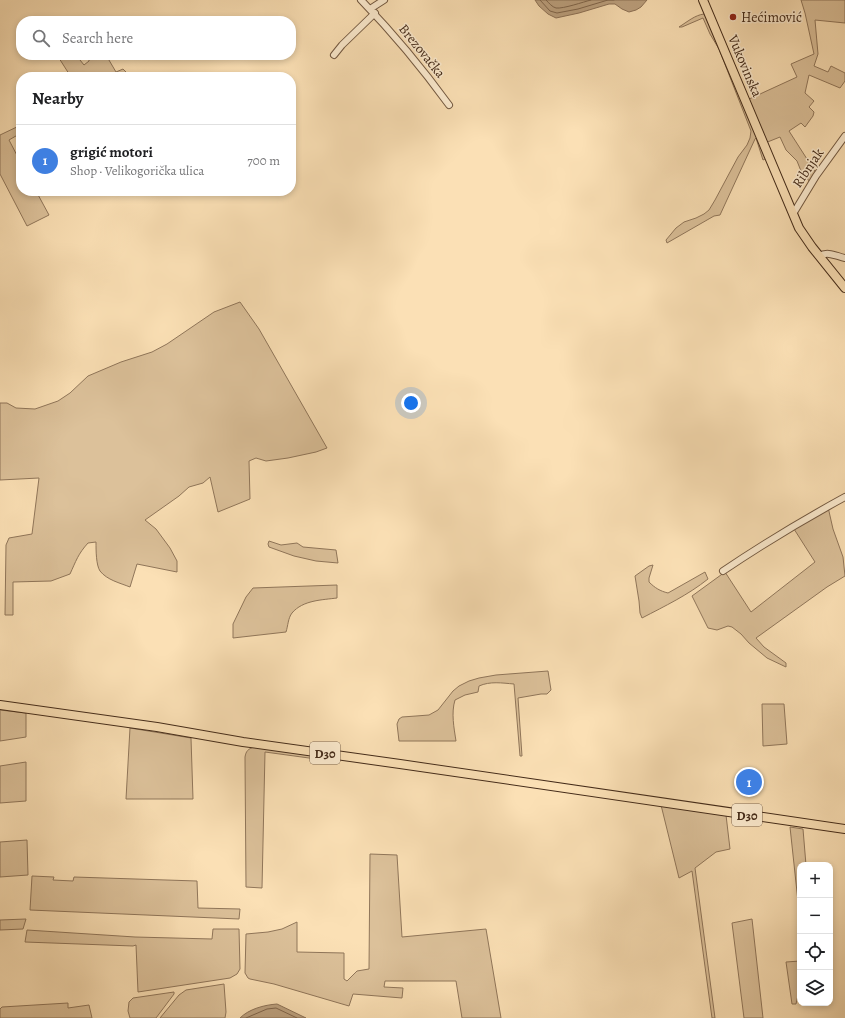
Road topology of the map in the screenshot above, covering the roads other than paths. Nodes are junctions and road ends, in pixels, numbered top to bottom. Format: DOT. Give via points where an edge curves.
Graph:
graph roads {
  1 [pos="361,0"];
  2 [pos="384,0"];
  3 [pos="703,0"];
  4 [pos="372,11"];
  5 [pos="334,55"];
  6 [pos="449,105"];
  7 [pos="845,136"];
  8 [pos="792,214"];
  9 [pos="819,256"];
  10 [pos="845,258"];
  11 [pos="845,288"];
  12 [pos="845,497"];
  13 [pos="723,571"];
  14 [pos="0,705"];
  15 [pos="845,829"];
  1 -- 4 [label="street, Brezovačka"];
  2 -- 4 [label="street"];
  3 -- 8 [label="main road, Vukovinska"];
  4 -- 5 [label="street"];
  4 -- 6 [label="street, Brezovačka" via="415,60"];
  7 -- 8 [label="street, Ribnjak"];
  8 -- 9 [label="main road, Vukovinska"];
  9 -- 10 [label="street" via="828,253"];
  9 -- 11 [label="main road, Vukovinska"];
  12 -- 13 [label="street" via="775,537"];
  14 -- 15 [label="main road, D30"];
}
